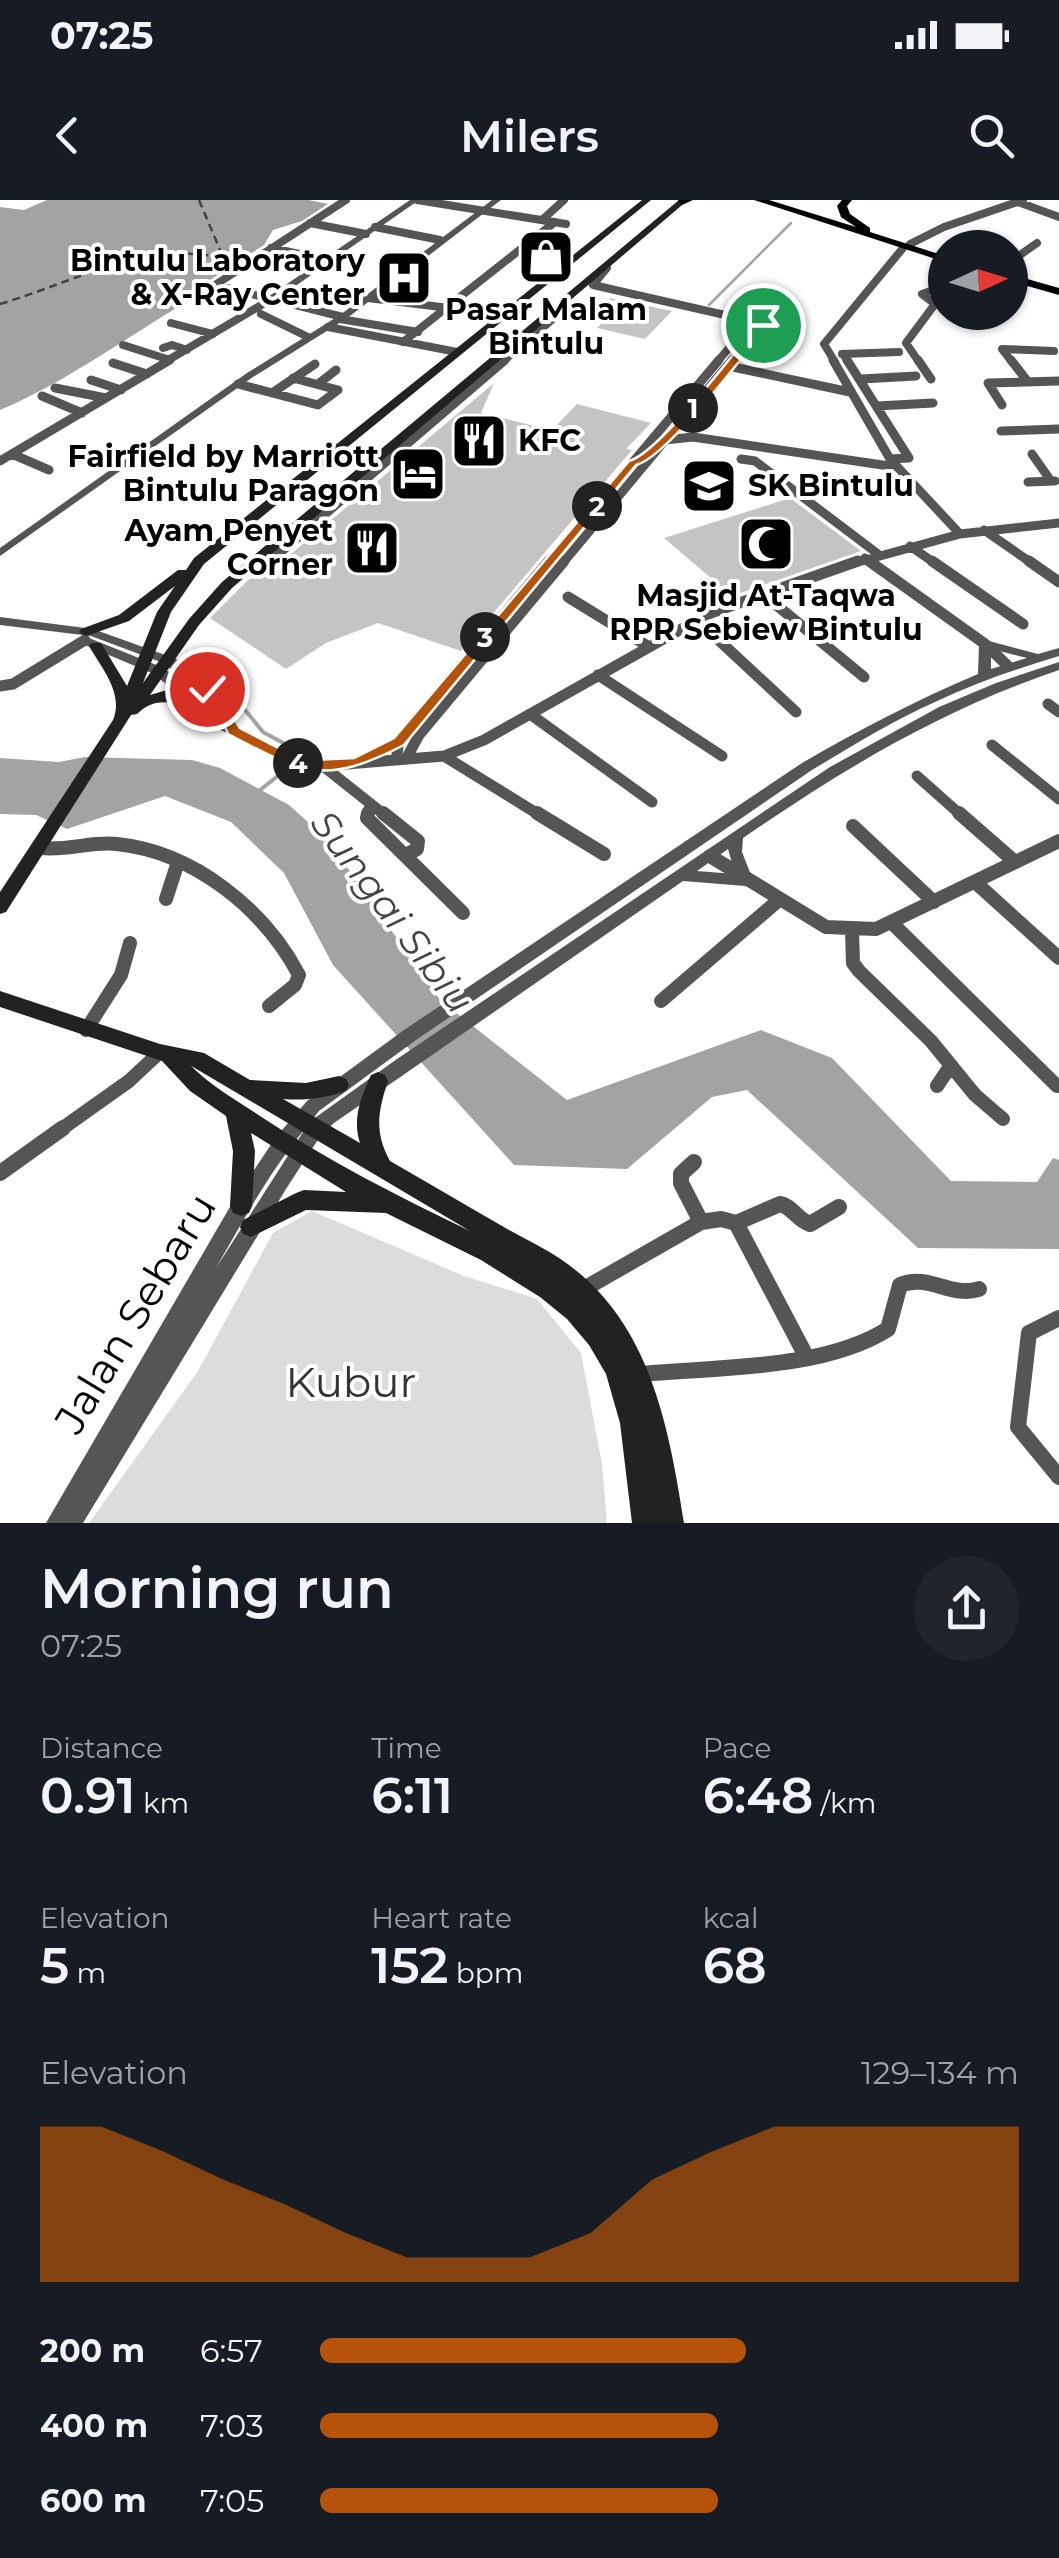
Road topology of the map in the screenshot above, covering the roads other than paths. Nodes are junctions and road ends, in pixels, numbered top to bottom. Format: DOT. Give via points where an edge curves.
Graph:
graph roads {
  1 [pos="346,200"];
  2 [pos="416,200"];
  3 [pos="497,200"];
  4 [pos="564,200"];
  5 [pos="647,200"];
  6 [pos="759,200"];
  7 [pos="776,200"];
  8 [pos="808,200"];
  9 [pos="847,200"];
  10 [pos="684,201"];
  11 [pos="1020,201"];
  12 [pos="400,210"];
  13 [pos="483,211"];
  14 [pos="1059,216"];
  15 [pos="539,219"];
  16 [pos="555,222"];
  17 [pos="310,223"];
  18 [pos="566,224"];
  19 [pos="375,227"];
  20 [pos="857,230"];
  21 [pos="366,234"];
  22 [pos="440,240"];
  23 [pos="1036,243"];
  24 [pos="906,246"];
  25 [pos="271,248"];
  26 [pos="1028,249"];
  27 [pos="928,252"];
  28 [pos="328,260"];
  29 [pos="607,266"];
  30 [pos="1028,280"];
  31 [pos="1059,289"];
  32 [pos="574,293"];
  33 [pos="368,298"];
  34 [pos="268,301"];
  35 [pos="448,308"];
  36 [pos="928,313"];
  37 [pos="261,314"];
  38 [pos="342,318"];
  39 [pos="172,323"];
  40 [pos="744,324"];
  41 [pos="328,327"];
  42 [pos="418,332"];
  43 [pos="213,334"];
  44 [pos="308,337"];
  45 [pos="182,339"];
  46 [pos="404,342"];
  47 [pos="123,345"];
  48 [pos="191,347"];
  49 [pos="163,348"];
  50 [pos="1054,351"];
  51 [pos="457,352"];
  52 [pos="899,352"];
  53 [pos="870,353"];
  54 [pos="830,354"];
  55 [pos="843,354"];
  56 [pos="136,358"];
  57 [pos="113,362"];
  58 [pos="166,362"];
  59 [pos="314,364"];
  60 [pos="728,366"];
  61 [pos="336,370"];
  62 [pos="148,374"];
  63 [pos="916,376"];
  64 [pos="886,377"];
  65 [pos="294,378"];
  66 [pos="861,379"];
  67 [pos="931,379"];
  68 [pos="91,380"];
  69 [pos="1028,382"];
  70 [pos="1058,382"];
  71 [pos="238,384"];
  72 [pos="318,384"];
  73 [pos="54,388"];
  74 [pos="121,390"];
  75 [pos="850,392"];
  76 [pos="272,393"];
  77 [pos="42,396"];
  78 [pos="106,398"];
  79 [pos="934,403"];
  80 [pos="1002,405"];
  81 [pos="878,406"];
  82 [pos="82,413"];
  83 [pos="668,421"];
  84 [pos="679,424"];
  85 [pos="1059,429"];
  86 [pos="1001,431"];
  87 [pos="693,438"];
  88 [pos="664,440"];
  89 [pos="12,454"];
  90 [pos="1032,454"];
  91 [pos="741,459"];
  92 [pos="0,461"];
  93 [pos="632,463"];
  94 [pos="893,463"];
  95 [pos="49,470"];
  96 [pos="1055,481"];
  97 [pos="1028,482"];
  98 [pos="1059,524"];
  99 [pos="984,530"];
  100 [pos="960,534"];
  101 [pos="910,546"];
  102 [pos="3,547"];
  103 [pos="878,554"];
  104 [pos="865,558"];
  105 [pos="199,561"];
  106 [pos="839,568"];
  107 [pos="887,574"];
  108 [pos="1059,582"];
  109 [pos="763,594"];
  110 [pos="568,597"];
  111 [pos="696,620"];
  112 [pos="0,621"];
  113 [pos="1024,624"];
  114 [pos="87,637"];
  115 [pos="985,644"];
  116 [pos="646,645"];
  117 [pos="1059,652"];
  118 [pos="1042,656"];
  119 [pos="155,662"];
  120 [pos="1008,666"];
  121 [pos="1059,666"];
  122 [pos="598,675"];
  123 [pos="864,677"];
  124 [pos="984,677"];
  125 [pos="0,686"];
  126 [pos="982,694"];
  127 [pos="197,702"];
  128 [pos="1048,704"];
  129 [pos="128,710"];
  130 [pos="796,712"];
  131 [pos="1059,712"];
  132 [pos="530,714"];
  133 [pos="233,731"];
  134 [pos="419,736"];
  135 [pos="399,741"];
  136 [pos="992,745"];
  137 [pos="444,756"];
  138 [pos="722,756"];
  139 [pos="423,758"];
  140 [pos="401,760"];
  141 [pos="357,763"];
  142 [pos="323,766"];
  143 [pos="917,776"];
  144 [pos="1059,800"];
  145 [pos="652,802"];
  146 [pos="370,804"];
  147 [pos="390,818"];
  148 [pos="720,825"];
  149 [pos="376,826"];
  150 [pos="853,826"];
  151 [pos="736,836"];
  152 [pos="1057,844"];
  153 [pos="40,848"];
  154 [pos="604,854"];
  155 [pos="406,855"];
  156 [pos="710,856"];
  157 [pos="178,862"];
  158 [pos="1015,862"];
  159 [pos="682,874"];
  160 [pos="745,880"];
  161 [pos="976,882"];
  162 [pos="166,899"];
  163 [pos="780,899"];
  164 [pos="934,902"];
  165 [pos="0,908"];
  166 [pos="463,913"];
  167 [pos="893,924"];
  168 [pos="852,931"];
  169 [pos="130,943"];
  170 [pos="1059,958"];
  171 [pos="0,999"];
  172 [pos="483,1000"];
  173 [pos="662,1001"];
  174 [pos="269,1006"];
  175 [pos="86,1030"];
  176 [pos="164,1054"];
  177 [pos="952,1065"];
  178 [pos="378,1081"];
  179 [pos="339,1085"];
  180 [pos="245,1086"];
  181 [pos="937,1086"];
  182 [pos="1057,1086"];
  183 [pos="235,1110"];
  184 [pos="1003,1119"];
  185 [pos="307,1124"];
  186 [pos="290,1148"];
  187 [pos="694,1162"];
  188 [pos="384,1170"];
  189 [pos="0,1173"];
  190 [pos="393,1205"];
  191 [pos="839,1207"];
  192 [pos="246,1216"];
  193 [pos="701,1222"];
  194 [pos="736,1223"];
  195 [pos="980,1289"];
  196 [pos="582,1290"];
  197 [pos="1059,1318"];
  198 [pos="806,1356"];
  199 [pos="640,1374"];
  200 [pos="1059,1476"];
  201 [pos="56,1523"];
  202 [pos="70,1523"];
  203 [pos="645,1523"];
  204 [pos="671,1523"];
  1 -- 17 [label="street"];
  2 -- 12 [label="street"];
  2 -- 13 [label="street"];
  3 -- 13 [label="street"];
  4 -- 15 [label="street"];
  5 -- 51 [label="main road"];
  6 -- 20 [label="main road"];
  7 -- 8 [label="main road"];
  7 -- 20 [label="main road"];
  9 -- 20 [label="main road" via="844,215"];
  10 -- 29 [label="main road"];
  11 -- 14 [label="street"];
  11 -- 24 [label="street"];
  12 -- 13 [label="street" via="428,204"];
  12 -- 19 [label="street"];
  13 -- 15 [label="street"];
  13 -- 22 [label="street"];
  15 -- 16 [label="street"];
  16 -- 18 [label="street"];
  16 -- 35 [label="street"];
  17 -- 21 [label="street"];
  17 -- 25 [label="street"];
  19 -- 21 [label="street"];
  19 -- 22 [label="street"];
  20 -- 24 [label="main road"];
  21 -- 28 [label="street"];
  22 -- 33 [label="street"];
  23 -- 26 [label="street"];
  24 -- 27 [label="main road"];
  24 -- 54 [label="street" via="825,341"];
  25 -- 28 [label="street"];
  25 -- 34 [label="street" via="215,285"];
  28 -- 34 [label="street"];
  29 -- 32 [label="main road"];
  29 -- 40 [label="street" via="593,285"];
  30 -- 31 [label="main road"];
  32 -- 40 [label="street"];
  32 -- 119 [label="main road" via="244,571"];
  33 -- 35 [label="street"];
  33 -- 38 [label="street"];
  34 -- 38 [label="street"];
  34 -- 43 [label="street"];
  35 -- 42 [label="street"];
  36 -- 67 [label="street" via="906,343"];
  37 -- 44 [label="street"];
  38 -- 41 [label="street"];
  38 -- 42 [label="street"];
  39 -- 43 [label="street"];
  40 -- 60 [label="street" via="762,326"];
  40 -- 83 [label="street"];
  41 -- 44 [label="street"];
  41 -- 46 [label="street"];
  42 -- 46 [label="street"];
  43 -- 48 [label="street"];
  44 -- 71 [label="street"];
  45 -- 48 [label="street"];
  46 -- 51 [label="street"];
  47 -- 58 [label="street"];
  48 -- 49 [label="street"];
  48 -- 58 [label="street"];
  50 -- 69 [label="street" via="1002,349"];
  51 -- 105 [label="main road"];
  52 -- 53 [label="street"];
  53 -- 55 [label="street"];
  53 -- 64 [label="street"];
  54 -- 55 [label="street"];
  54 -- 75 [label="street"];
  55 -- 66 [label="street"];
  56 -- 58 [label="street"];
  57 -- 62 [label="street"];
  58 -- 62 [label="street"];
  59 -- 65 [label="street"];
  60 -- 75 [label="street"];
  60 -- 84 [label="street"];
  61 -- 72 [label="street"];
  62 -- 74 [label="street"];
  63 -- 64 [label="street"];
  64 -- 66 [label="street"];
  65 -- 72 [label="street"];
  65 -- 76 [label="street"];
  66 -- 81 [label="street"];
  68 -- 74 [label="street"];
  69 -- 70 [label="street"];
  69 -- 80 [label="street" via="988,383"];
  71 -- 76 [label="street"];
  71 -- 102 [label="street"];
  72 -- 76 [label="street" via="338,390 319,405"];
  73 -- 78 [label="street"];
  74 -- 78 [label="street"];
  75 -- 94 [label="street"];
  77 -- 82 [label="street"];
  78 -- 82 [label="street"];
  79 -- 81 [label="street"];
  81 -- 94 [label="street" via="909,458"];
  82 -- 89 [label="street"];
  83 -- 84 [label="street"];
  83 -- 93 [label="street"];
  84 -- 87 [label="street"];
  84 -- 88 [label="street"];
  85 -- 86 [label="street"];
  87 -- 88 [label="street"];
  87 -- 94 [label="street"];
  88 -- 93 [label="street"];
  88 -- 134 [label="street"];
  89 -- 92 [label="street"];
  89 -- 95 [label="street"];
  90 -- 96 [label="street"];
  91 -- 103 [label="street" via="756,461"];
  93 -- 135 [label="street"];
  94 -- 100 [label="street"];
  96 -- 97 [label="street"];
  98 -- 99 [label="street"];
  99 -- 100 [label="street"];
  99 -- 108 [label="street"];
  100 -- 101 [label="street"];
  101 -- 103 [label="street"];
  101 -- 113 [label="street"];
  103 -- 104 [label="street"];
  104 -- 106 [label="street"];
  104 -- 107 [label="street"];
  105 -- 114 [label="main road" via="124,618"];
  105 -- 119 [label="main road" via="164,612"];
  106 -- 107 [label="street"];
  106 -- 109 [label="street"];
  107 -- 115 [label="street"];
  109 -- 111 [label="street"];
  109 -- 123 [label="street"];
  110 -- 116 [label="street"];
  111 -- 116 [label="street"];
  111 -- 130 [label="street"];
  112 -- 114 [label="street"];
  114 -- 119 [label="street"];
  114 -- 125 [label="street"];
  114 -- 129 [label="main road"];
  115 -- 118 [label="street"];
  115 -- 120 [label="street"];
  115 -- 124 [label="street"];
  116 -- 122 [label="street"];
  117 -- 118 [label="street"];
  118 -- 120 [label="street"];
  119 -- 127 [label="street"];
  119 -- 129 [label="main road"];
  119 -- 133 [label="street" via="190,672"];
  120 -- 124 [label="street"];
  120 -- 126 [label="street"];
  121 -- 126 [label="street"];
  122 -- 132 [label="street"];
  122 -- 138 [label="street"];
  124 -- 148 [label="street" via="789,776"];
  126 -- 151 [label="street" via="889,738"];
  127 -- 129 [label="main road" via="167,695"];
  127 -- 133 [label="street"];
  128 -- 131 [label="street"];
  129 -- 153 [label="main road"];
  132 -- 137 [label="street"];
  132 -- 145 [label="street"];
  133 -- 142 [label="street" via="298,762"];
  134 -- 139 [label="street"];
  134 -- 140 [label="street"];
  135 -- 140 [label="street"];
  135 -- 141 [label="street"];
  136 -- 144 [label="street"];
  137 -- 139 [label="street"];
  137 -- 154 [label="street"];
  139 -- 140 [label="street"];
  140 -- 141 [label="street"];
  141 -- 142 [label="street"];
  142 -- 146 [label="street"];
  143 -- 158 [label="street"];
  146 -- 147 [label="street"];
  146 -- 149 [label="street" via="366,814"];
  147 -- 149 [label="street"];
  147 -- 155 [label="street" via="418,840"];
  148 -- 156 [label="street" via="707,843"];
  148 -- 172 [label="street"];
  149 -- 155 [label="street"];
  150 -- 164 [label="street"];
  151 -- 156 [label="street"];
  151 -- 160 [label="street"];
  152 -- 158 [label="street"];
  153 -- 157 [label="street" via="112,843"];
  153 -- 165 [label="main road"];
  155 -- 166 [label="street"];
  156 -- 159 [label="street"];
  156 -- 160 [label="street"];
  157 -- 162 [label="street"];
  157 -- 174 [label="street" via="258,916 291,955 299,975 295,986"];
  158 -- 161 [label="street"];
  159 -- 160 [label="street"];
  159 -- 172 [label="street"];
  160 -- 163 [label="street"];
  161 -- 164 [label="street"];
  161 -- 170 [label="street"];
  163 -- 168 [label="street" via="826,927"];
  163 -- 173 [label="street"];
  164 -- 167 [label="street"];
  167 -- 168 [label="street"];
  167 -- 182 [label="street"];
  168 -- 177 [label="street" via="853,963"];
  169 -- 175 [label="street" via="106,1002"];
  171 -- 175 [label="main road"];
  172 -- 178 [label="street"];
  172 -- 179 [label="street"];
  175 -- 176 [label="main road"];
  176 -- 180 [label="main road" via="197,1059"];
  176 -- 183 [label="main road"];
  176 -- 189 [label="street"];
  177 -- 181 [label="street"];
  177 -- 184 [label="street"];
  178 -- 185 [label="street"];
  178 -- 188 [label="main road" via="366,1139"];
  179 -- 180 [label="main road" via="294,1092"];
  179 -- 185 [label="street"];
  180 -- 185 [label="main road"];
  183 -- 186 [label="main road"];
  183 -- 192 [label="main road"];
  185 -- 186 [label="street, Jalan Sebaru"];
  185 -- 188 [label="main road"];
  186 -- 190 [label="main road"];
  186 -- 192 [label="street, Jalan Sebaru"];
  187 -- 193 [label="street" via="681,1183"];
  188 -- 196 [label="main road"];
  190 -- 192 [label="main road" via="328,1198"];
  190 -- 203 [label="main road" via="571,1306 614,1364 634,1425"];
  191 -- 194 [label="street" via="810,1224 780,1204"];
  192 -- 201 [label="street, Jalan Sebaru"];
  192 -- 202 [label="street, Jalan Sebaru"];
  193 -- 194 [label="street"];
  193 -- 196 [label="street"];
  194 -- 198 [label="street"];
  195 -- 198 [label="street" via="960,1294 908,1280 900,1285 886,1331"];
  196 -- 199 [label="main road" via="621,1336"];
  197 -- 200 [label="street" via="1028,1333 1018,1427"];
  198 -- 199 [label="street"];
  199 -- 204 [label="main road" via="656,1420"];
}
